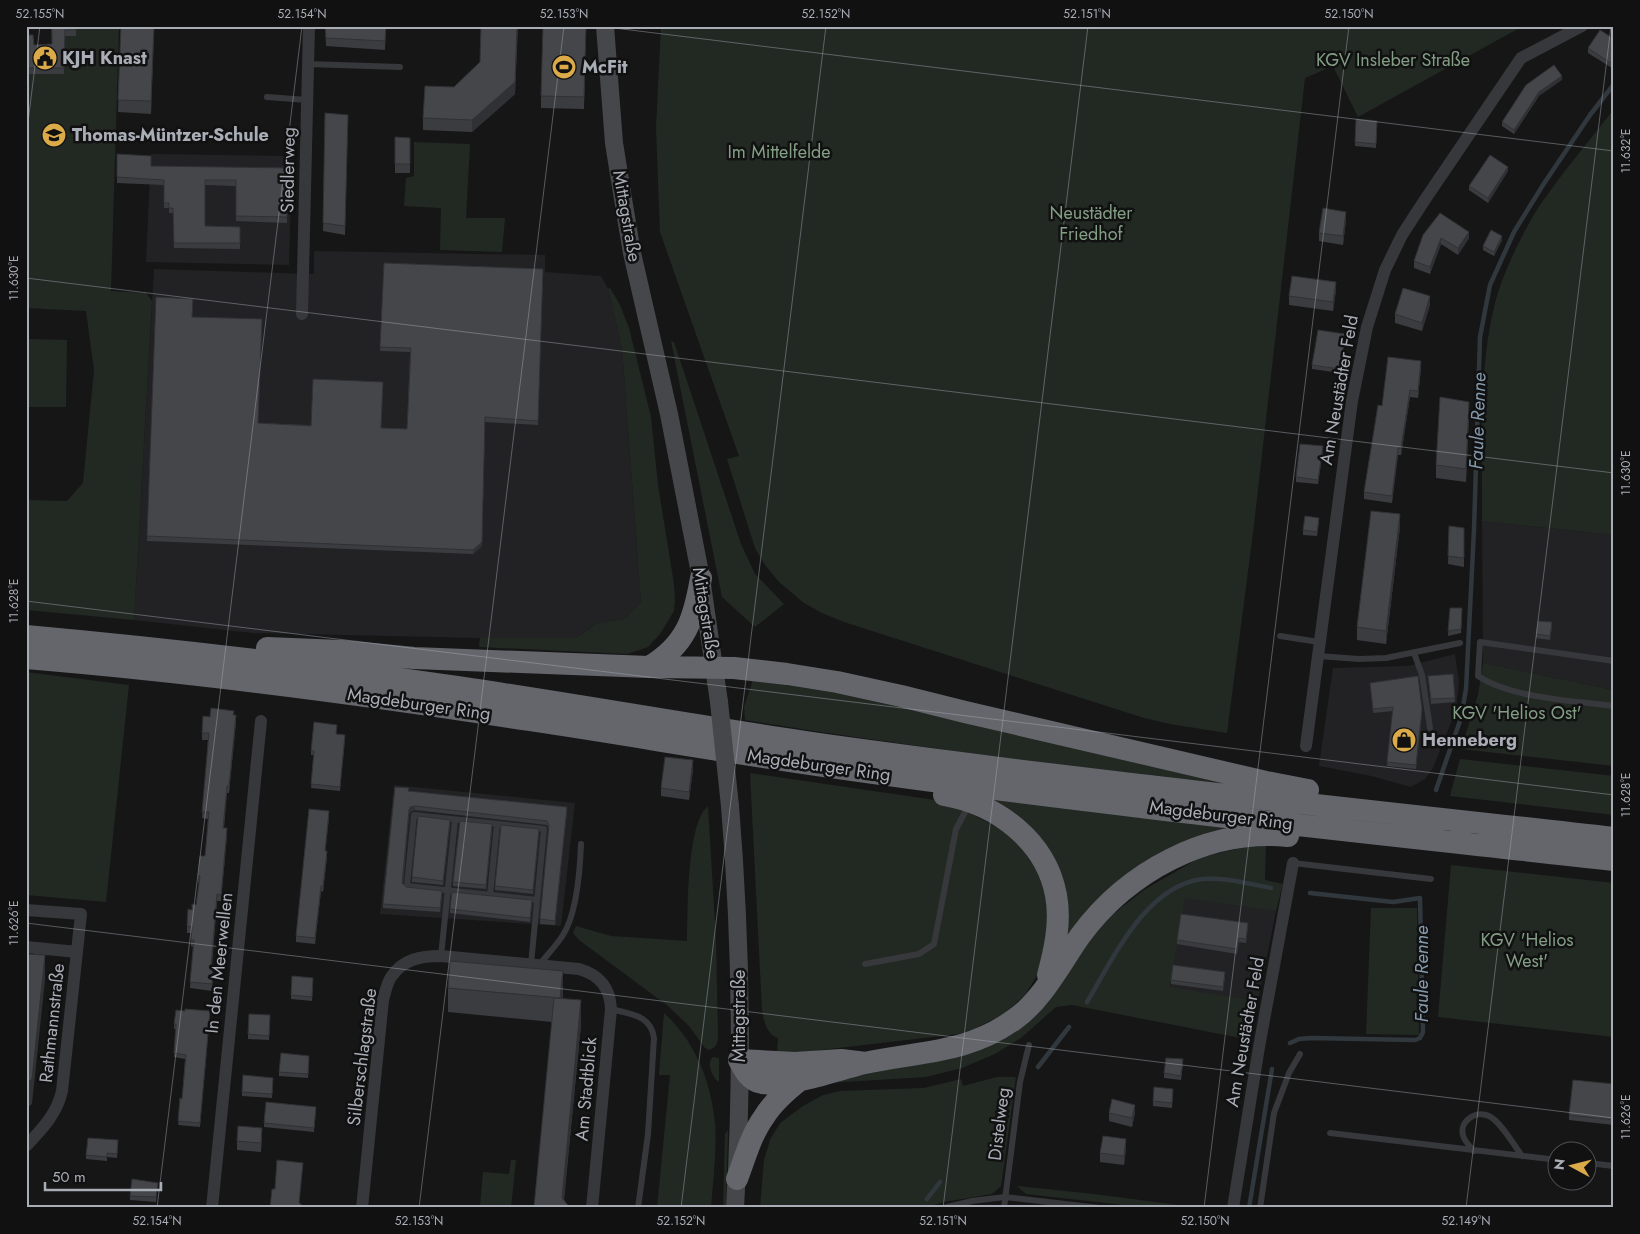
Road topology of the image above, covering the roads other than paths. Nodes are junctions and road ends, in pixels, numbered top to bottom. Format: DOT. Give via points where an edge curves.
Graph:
graph roads {
  1 [pos="308,26"];
  2 [pos="605,26"];
  3 [pos="1582,26"];
  4 [pos="308,64"];
  5 [pos="400,67"];
  6 [pos="267,97"];
  7 [pos="307,100"];
  8 [pos="302,314"];
  9 [pos="701,578"];
  10 [pos="26,636"];
  11 [pos="1280,636"];
  12 [pos="76,641"];
  13 [pos="1320,642"];
  14 [pos="1460,643"];
  15 [pos="1414,653"];
  16 [pos="1318,656"];
  17 [pos="26,658"];
  18 [pos="1614,661"];
  19 [pos="648,667"];
  20 [pos="714,667"];
  21 [pos="1614,706"];
  22 [pos="261,721"];
  23 [pos="1430,728"];
  24 [pos="1306,746"];
  25 [pos="826,767"];
  26 [pos="971,802"];
  27 [pos="1410,815"];
  28 [pos="455,820"];
  29 [pos="497,824"];
  30 [pos="1400,836"];
  31 [pos="1614,838"];
  32 [pos="582,844"];
  33 [pos="1614,860"];
  34 [pos="1293,863"];
  35 [pos="1431,879"];
  36 [pos="448,890"];
  37 [pos="490,895"];
  38 [pos="537,900"];
  39 [pos="26,910"];
  40 [pos="26,947"];
  41 [pos="77,952"];
  42 [pos="441,956"];
  43 [pos="865,964"];
  44 [pos="535,965"];
  45 [pos="598,978"];
  46 [pos="1044,987"];
  47 [pos="611,1009"];
  48 [pos="1029,1045"];
  49 [pos="1300,1054"];
  50 [pos="739,1060"];
  51 [pos="866,1063"];
  52 [pos="800,1080"];
  53 [pos="1330,1133"];
  54 [pos="26,1146"];
  55 [pos="1474,1151"];
  56 [pos="1522,1156"];
  57 [pos="1548,1159"];
  58 [pos="1598,1164"];
  59 [pos="1614,1166"];
  60 [pos="737,1179"];
  61 [pos="1005,1197"];
  62 [pos="212,1208"];
  63 [pos="362,1208"];
  64 [pos="592,1208"];
  65 [pos="638,1208"];
  66 [pos="735,1208"];
  67 [pos="943,1208"];
  68 [pos="1004,1208"];
  69 [pos="1100,1208"];
  70 [pos="1233,1208"];
  71 [pos="1260,1208"];
  1 -- 4 [label="street, Siedlerweg"];
  2 -- 9 [label="street, Mittagstraße" via="614,143 632,252 669,414"];
  3 -- 13 [label="street, Am Neustädter Feld" via="1521,58 1402,235 1385,270 1367,327 1352,401"];
  4 -- 5 [label="lane"];
  4 -- 7 [label="street, Siedlerweg"];
  6 -- 7 [label="lane"];
  7 -- 8 [label="street, Siedlerweg"];
  9 -- 19 [label="highway" via="692,619 681,639 663,658"];
  9 -- 20 [label="street, Mittagstraße"];
  10 -- 12 [label="highway, Magdeburger Ring"];
  11 -- 13 [label="lane"];
  12 -- 19 [label="highway" via="102,632 246,647 414,658"];
  12 -- 27 [label="highway, Magdeburger Ring" via="343,671 971,764"];
  13 -- 16 [label="street, Am Neustädter Feld"];
  14 -- 15 [label="lane"];
  15 -- 16 [label="lane" via="1374,659"];
  15 -- 23 [label="lane" via="1422,674"];
  16 -- 24 [label="street, Am Neustädter Feld"];
  17 -- 25 [label="highway, Magdeburger Ring" via="331,691"];
  18 -- 21 [label="lane" via="1480,642 1478,676 1513,691"];
  19 -- 20 [label="highway"];
  20 -- 27 [label="highway" via="787,674 868,689 1266,782 1391,803"];
  20 -- 50 [label="street, Mittagstraße, bridge" via="730,806 738,931"];
  22 -- 62 [label="street, In den Meerwellen"];
  25 -- 26 [label="highway" via="849,781"];
  25 -- 30 [label="highway, Magdeburger Ring"];
  26 -- 43 [label="lane" via="956,828 934,944 919,954"];
  26 -- 46 [label="highway" via="994,812 1020,831 1040,856 1052,880 1058,927"];
  27 -- 31 [label="highway, Magdeburger Ring"];
  28 -- 29 [label="lane"];
  28 -- 36 [label="lane"];
  28 -- 36 [label="lane" via="414,815 407,886"];
  29 -- 37 [label="lane"];
  29 -- 38 [label="lane" via="544,829"];
  30 -- 33 [label="highway, Magdeburger Ring"];
  30 -- 46 [label="highway" via="1375,845 1281,835 1256,836 1182,854 1137,879 1109,903"];
  32 -- 44 [label="lane" via="571,917 564,934"];
  34 -- 35 [label="lane"];
  34 -- 70 [label="street, Am Neustädter Feld"];
  36 -- 37 [label="lane"];
  36 -- 42 [label="lane"];
  37 -- 38 [label="lane"];
  38 -- 44 [label="lane"];
  39 -- 41 [label="street, Rathmannstraße" via="81,914"];
  40 -- 41 [label="street, Rathmannstraße"];
  41 -- 54 [label="street, Rathmannstraße" via="60,1099 49,1121"];
  42 -- 44 [label="street, Silberschlagstraße"];
  42 -- 63 [label="street, Silberschlagstraße" via="422,956 406,963 390,977 383,1000"];
  44 -- 45 [label="street, Silberschlagstraße" via="580,969"];
  45 -- 47 [label="street, Am Stadtblick" via="608,991"];
  46 -- 51 [label="highway" via="1017,1018 979,1039 933,1053"];
  47 -- 64 [label="street, Am Stadtblick"];
  47 -- 65 [label="lane" via="645,1021 652,1026 654,1038 648,1134"];
  48 -- 61 [label="lane, Distelweg" via="1020,1082"];
  49 -- 71 [label="lane" via="1288,1073 1274,1113"];
  50 -- 51 [label="highway"];
  50 -- 52 [label="highway" via="745,1072 759,1082"];
  50 -- 60 [label="street, Mittagstraße"];
  51 -- 52 [label="highway"];
  52 -- 60 [label="highway" via="762,1118"];
  53 -- 55 [label="lane"];
  55 -- 56 [label="lane"];
  55 -- 56 [label="lane" via="1463,1137 1463,1126 1468,1118 1488,1115"];
  56 -- 57 [label="lane"];
  58 -- 59 [label="lane"];
  60 -- 66 [label="street, Mittagstraße"];
  61 -- 67 [label="lane"];
  61 -- 68 [label="lane, Distelweg"];
  61 -- 69 [label="lane"];
}
